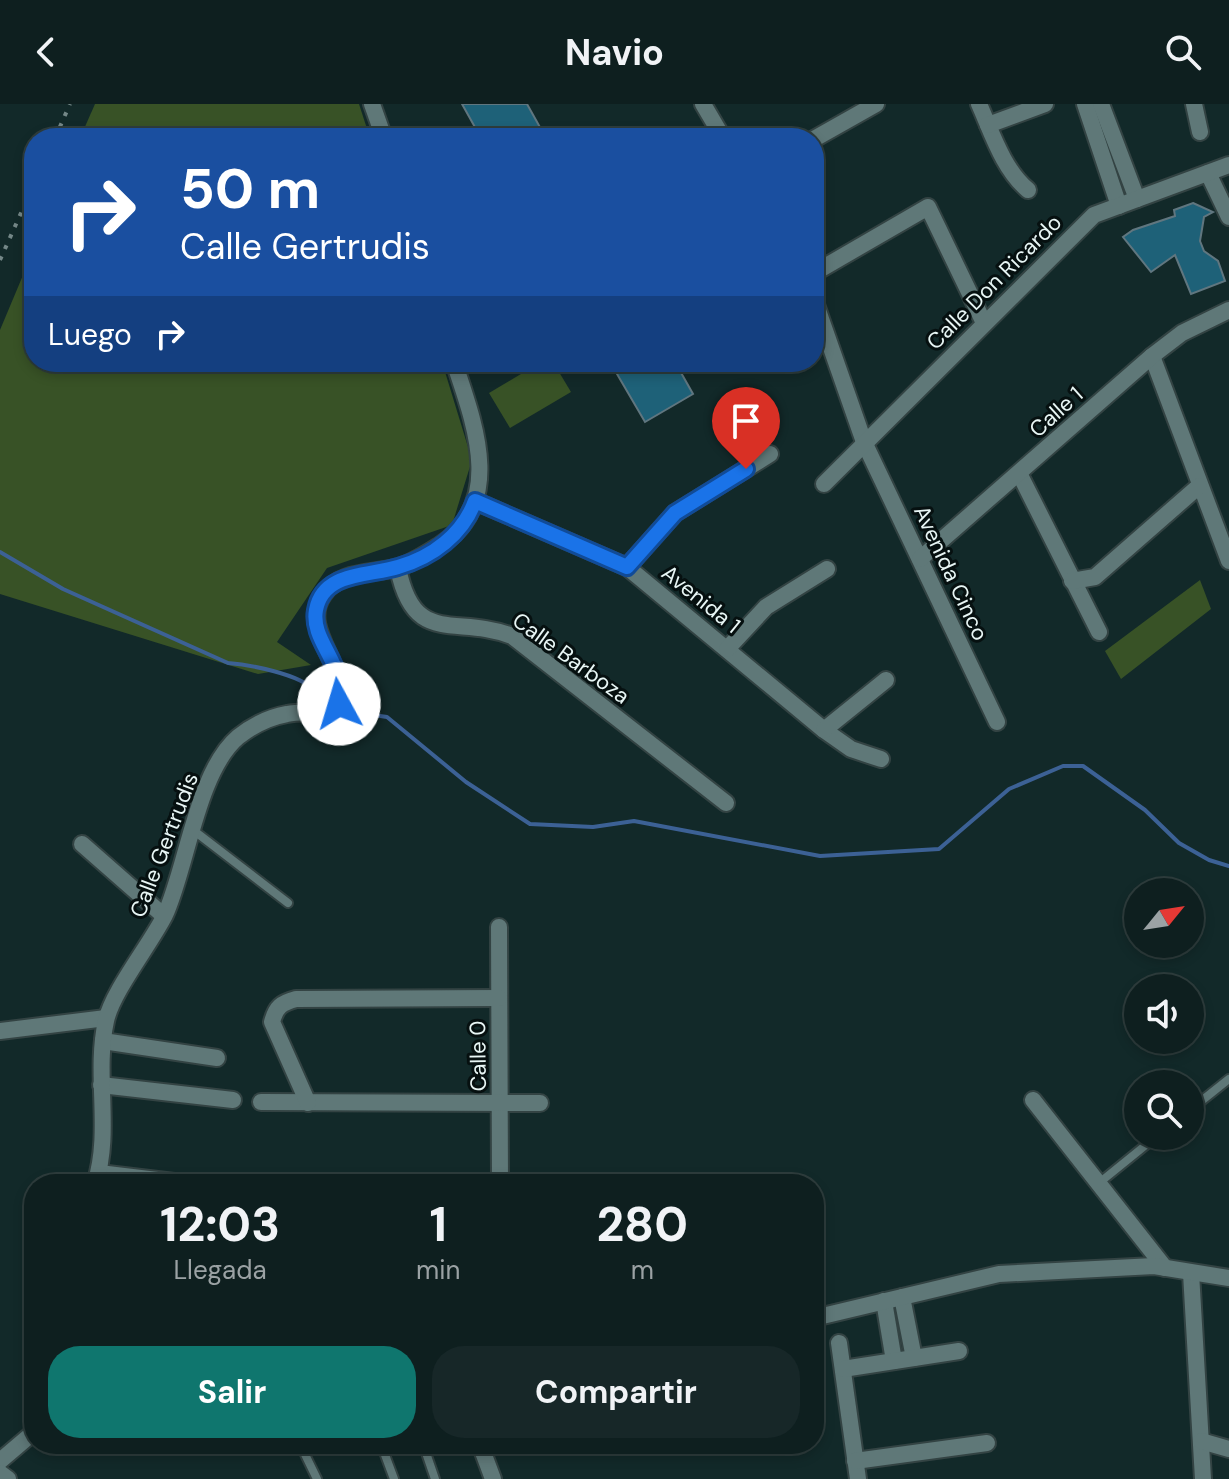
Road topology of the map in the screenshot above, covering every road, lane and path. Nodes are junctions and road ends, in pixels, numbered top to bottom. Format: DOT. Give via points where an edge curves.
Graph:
graph roads {
  1 [pos="372,104"];
  2 [pos="703,104"];
  3 [pos="876,104"];
  4 [pos="979,104"];
  5 [pos="1045,104"];
  6 [pos="1085,104"];
  7 [pos="1101,104"];
  8 [pos="1194,104"];
  9 [pos="988,125"];
  10 [pos="380,128"];
  11 [pos="717,128"];
  12 [pos="1200,132"];
  13 [pos="824,133"];
  14 [pos="1229,165"];
  15 [pos="1208,173"];
  16 [pos="1028,190"];
  17 [pos="1137,199"];
  18 [pos="1119,206"];
  19 [pos="1229,217"];
  20 [pos="824,267"];
  21 [pos="1229,310"];
  22 [pos="984,323"];
  23 [pos="824,328"];
  24 [pos="1152,356"];
  25 [pos="457,372"];
  26 [pos="864,442"];
  27 [pos="770,454"];
  28 [pos="1020,475"];
  29 [pos="824,484"];
  30 [pos="1199,486"];
  31 [pos="475,501"];
  32 [pos="920,559"];
  33 [pos="1229,561"];
  34 [pos="627,567"];
  35 [pos="398,568"];
  36 [pos="827,569"];
  37 [pos="1072,581"];
  38 [pos="1099,632"];
  39 [pos="727,649"];
  40 [pos="886,680"];
  41 [pos="997,722"];
  42 [pos="824,730"];
  43 [pos="881,759"];
  44 [pos="726,803"];
  45 [pos="192,829"];
  46 [pos="82,844"];
  47 [pos="288,903"];
  48 [pos="164,916"];
  49 [pos="499,927"];
  50 [pos="499,998"];
  51 [pos="106,1018"];
  52 [pos="0,1031"];
  53 [pos="103,1041"];
  54 [pos="217,1058"];
  55 [pos="1229,1079"];
  56 [pos="101,1085"];
  57 [pos="1204,1099"];
  58 [pos="233,1100"];
  59 [pos="1033,1100"];
  60 [pos="261,1102"];
  61 [pos="308,1103"];
  62 [pos="500,1103"];
  63 [pos="540,1103"];
  64 [pos="1139,1150"];
  65 [pos="99,1174"];
  66 [pos="500,1174"];
  67 [pos="1098,1183"];
  68 [pos="1165,1268"];
  69 [pos="1191,1273"];
  70 [pos="1229,1278"];
  71 [pos="902,1297"];
  72 [pos="884,1301"];
  73 [pos="824,1316"];
  74 [pos="839,1343"];
  75 [pos="959,1351"];
  76 [pos="914,1358"];
  77 [pos="894,1361"];
  78 [pos="843,1369"];
  79 [pos="24,1441"];
  80 [pos="1201,1441"];
  81 [pos="987,1443"];
  82 [pos="1229,1449"];
  83 [pos="305,1454"];
  84 [pos="385,1454"];
  85 [pos="426,1454"];
  86 [pos="484,1454"];
  87 [pos="0,1461"];
  88 [pos="855,1461"];
  89 [pos="0,1473"];
  90 [pos="8,1479"];
  91 [pos="317,1479"];
  92 [pos="394,1479"];
  93 [pos="435,1479"];
  94 [pos="493,1479"];
  95 [pos="858,1479"];
  96 [pos="1203,1479"];
  1 -- 10 [label="street"];
  2 -- 11 [label="street"];
  3 -- 13 [label="street"];
  4 -- 9 [label="street"];
  5 -- 9 [label="street"];
  6 -- 18 [label="street"];
  7 -- 17 [label="street"];
  8 -- 12 [label="street"];
  9 -- 16 [label="street" via="1016,180"];
  14 -- 15 [label="street, Calle Don Ricardo"];
  15 -- 17 [label="street, Calle Don Ricardo"];
  15 -- 19 [label="street"];
  17 -- 18 [label="street, Calle Don Ricardo"];
  18 -- 22 [label="street, Calle Don Ricardo" via="1094,215"];
  20 -- 22 [label="street" via="928,207"];
  21 -- 24 [label="street, Calle 1" via="1182,333"];
  22 -- 26 [label="street, Calle Don Ricardo"];
  23 -- 26 [label="street, Avenida Cinco"];
  24 -- 28 [label="street, Calle 1"];
  24 -- 30 [label="street"];
  25 -- 31 [label="street, Calle Gertrudis" via="477,429 480,467"];
  26 -- 29 [label="street, Calle Don Ricardo"];
  26 -- 32 [label="street, Avenida Cinco"];
  27 -- 34 [label="street" via="675,513"];
  28 -- 32 [label="street, Calle 1"];
  28 -- 37 [label="street"];
  30 -- 33 [label="street"];
  30 -- 37 [label="street" via="1095,577"];
  31 -- 34 [label="street, Avenida 1"];
  31 -- 35 [label="street, Calle Gertrudis" via="454,536"];
  32 -- 41 [label="street, Avenida Cinco"];
  34 -- 39 [label="street, Avenida 1"];
  35 -- 44 [label="street, Calle Barboza" via="404,596 428,621 512,636"];
  35 -- 45 [label="street, Calle Gertrudis" via="359,573 323,593 315,611 319,634 342,683 339,704 325,712 269,720 236,739 218,765"];
  36 -- 39 [label="street" via="766,607"];
  37 -- 38 [label="street"];
  39 -- 42 [label="street, Avenida 1"];
  40 -- 42 [label="street"];
  42 -- 43 [label="street, Avenida 1" via="851,749"];
  45 -- 47 [label="lane"];
  45 -- 48 [label="street, Calle Gertrudis"];
  46 -- 48 [label="street"];
  48 -- 51 [label="street, Calle Gertrudis"];
  49 -- 50 [label="street, Calle 0"];
  50 -- 61 [label="street" via="282,1003 272,1022"];
  50 -- 62 [label="street, Calle 0"];
  51 -- 52 [label="street"];
  51 -- 53 [label="street, Calle Gertrudis"];
  53 -- 54 [label="street"];
  53 -- 56 [label="street, Calle Gertrudis"];
  55 -- 57 [label="lane"];
  56 -- 58 [label="street"];
  56 -- 65 [label="street, Calle Gertrudis"];
  59 -- 67 [label="street"];
  60 -- 61 [label="street"];
  61 -- 62 [label="street"];
  62 -- 63 [label="street"];
  62 -- 66 [label="street, Calle 0"];
  64 -- 67 [label="lane"];
  67 -- 68 [label="street"];
  68 -- 69 [label="street"];
  68 -- 71 [label="street" via="999,1274"];
  69 -- 70 [label="street"];
  69 -- 80 [label="street"];
  71 -- 72 [label="street"];
  71 -- 76 [label="street"];
  72 -- 73 [label="street"];
  72 -- 77 [label="street"];
  74 -- 78 [label="street"];
  75 -- 76 [label="street"];
  76 -- 77 [label="street"];
  77 -- 78 [label="street"];
  78 -- 88 [label="street"];
  79 -- 87 [label="street"];
  80 -- 82 [label="street"];
  80 -- 96 [label="street"];
  81 -- 88 [label="street"];
  83 -- 91 [label="lane"];
  84 -- 92 [label="lane"];
  85 -- 93 [label="lane"];
  86 -- 94 [label="street"];
  88 -- 95 [label="street"];
  89 -- 90 [label="street"];
}
